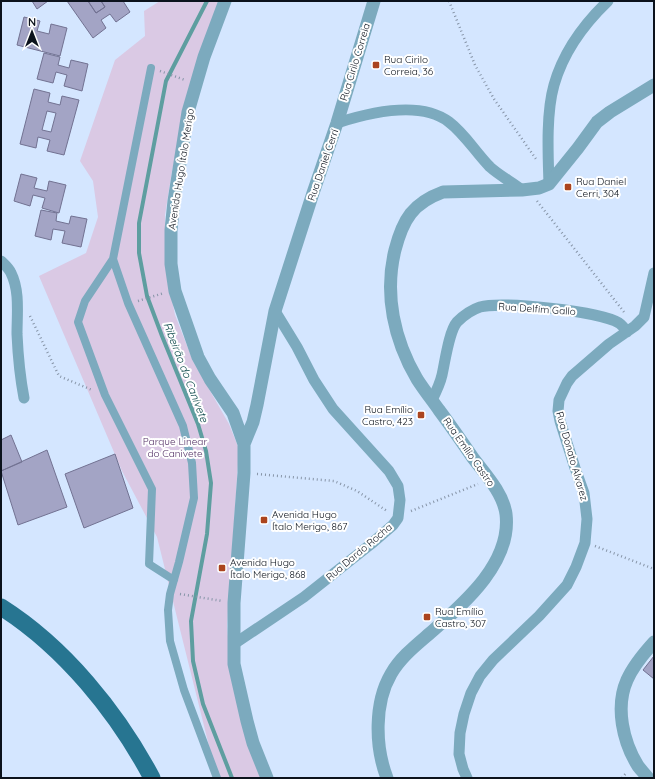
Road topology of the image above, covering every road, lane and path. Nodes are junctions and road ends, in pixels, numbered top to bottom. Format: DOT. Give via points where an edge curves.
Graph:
graph roads {
  1 [pos="225,1"];
  2 [pos="374,1"];
  3 [pos="449,1"];
  4 [pos="608,1"];
  5 [pos="154,69"];
  6 [pos="182,78"];
  7 [pos="654,86"];
  8 [pos="337,123"];
  9 [pos="549,184"];
  10 [pos="522,190"];
  11 [pos="114,258"];
  12 [pos="1,261"];
  13 [pos="654,273"];
  14 [pos="158,294"];
  15 [pos="134,302"];
  16 [pos="275,311"];
  17 [pos="28,313"];
  18 [pos="631,329"];
  19 [pos="105,395"];
  20 [pos="24,398"];
  21 [pos="432,400"];
  22 [pos="244,444"];
  23 [pos="244,473"];
  24 [pos="490,480"];
  25 [pos="398,518"];
  26 [pos="585,543"];
  27 [pos="654,569"];
  28 [pos="174,580"];
  29 [pos="178,593"];
  30 [pos="208,599"];
  31 [pos="1,607"];
  32 [pos="654,642"];
  33 [pos="234,644"];
  34 [pos="152,778"];
  35 [pos="217,778"];
  36 [pos="267,778"];
  37 [pos="387,778"];
  38 [pos="467,778"];
  39 [pos="648,778"];
  1 -- 22 [label="street, Avenida Hugo Ítalo Merigo" via="188,112 174,201 170,252 175,291 198,357 233,413"];
  2 -- 8 [label="street, Rua Cirilo Correia"];
  3 -- 9 [label="path" via="475,65 494,99 544,170"];
  4 -- 9 [label="street" via="580,33 564,59 554,86 550,108"];
  5 -- 6 [label="path"];
  5 -- 11 [label="street"];
  7 -- 9 [label="street" via="597,122"];
  8 -- 10 [label="street, Rua Daniel Cerri" via="383,112 432,113 449,122 490,166"];
  8 -- 16 [label="street, Rua Daniel Cerri"];
  9 -- 10 [label="street"];
  10 -- 18 [label="path" via="541,205"];
  10 -- 21 [label="street, Rua Emílio Castro" via="443,192 431,196 410,213 399,236 390,289 394,323 417,378"];
  11 -- 19 [label="street" via="85,301 78,322"];
  11 -- 28 [label="street" via="128,303 183,426 192,462 194,498"];
  12 -- 20 [label="street" via="11,272 15,285 19,363"];
  13 -- 18 [label="street, Rua Donato Alvarez" via="644,317"];
  14 -- 15 [label="path"];
  16 -- 22 [label="street, Rua Daniel Cerri" via="257,405"];
  16 -- 25 [label="street, Rua Dardo Rocha" via="333,409 389,471 398,486"];
  17 -- 19 [label="path" via="59,376"];
  18 -- 21 [label="street, Rua Delfim Gallo" via="597,315 497,305 481,307 465,315 456,324"];
  18 -- 26 [label="street, Rua Donato Alvarez" via="572,376 559,400 560,421 584,493 587,519"];
  19 -- 28 [label="street" via="152,489 149,564"];
  21 -- 24 [label="street, Rua Emílio Castro"];
  22 -- 23 [label="street, Avenida Hugo Ítalo Merigo"];
  23 -- 25 [label="path" via="334,481 357,491"];
  23 -- 33 [label="street, Avenida Hugo Ítalo Merigo" via="234,596"];
  24 -- 25 [label="path"];
  24 -- 37 [label="street, Rua Emílio Castro" via="502,499 506,514 502,550 488,574 469,596 408,653 391,673 380,705 379,728 381,763"];
  25 -- 33 [label="street, Rua Dardo Rocha" via="371,544 304,597"];
  26 -- 27 [label="path"];
  26 -- 38 [label="street, Rua Donato Alvarez" via="567,585 493,660 471,693 460,733 459,754"];
  28 -- 35 [label="street" via="168,610 170,641 184,690"];
  29 -- 30 [label="path"];
  31 -- 34 [label="main road" via="31,627 91,687 116,718"];
  32 -- 39 [label="street" via="626,680 622,706 622,721 628,744 638,766"];
  33 -- 36 [label="street, Avenida Hugo Ítalo Merigo" via="234,664 247,721"];
}
